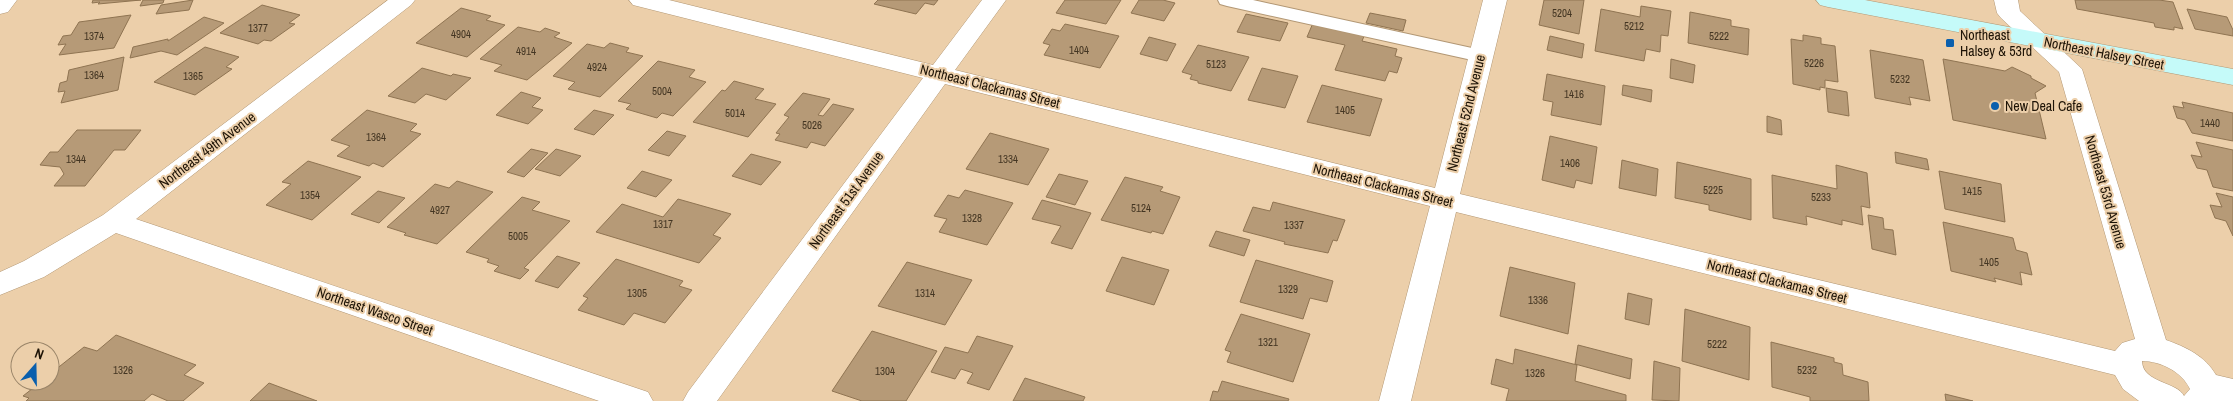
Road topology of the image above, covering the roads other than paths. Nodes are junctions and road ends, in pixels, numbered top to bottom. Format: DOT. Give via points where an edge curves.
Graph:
graph roads {
  1 [pos="5,0"];
  2 [pos="403,0"];
  3 [pos="641,0"];
  4 [pos="994,0"];
  5 [pos="1227,0"];
  6 [pos="1495,0"];
  7 [pos="1828,0"];
  8 [pos="2006,0"];
  9 [pos="0,7"];
  10 [pos="2042,41"];
  11 [pos="1481,56"];
  12 [pos="939,73"];
  13 [pos="2233,77"];
  14 [pos="1445,200"];
  15 [pos="113,222"];
  16 [pos="0,284"];
  17 [pos="2153,349"];
  18 [pos="2127,366"];
  19 [pos="2212,392"];
  20 [pos="637,401"];
  21 [pos="699,401"];
  22 [pos="1395,401"];
  23 [pos="2170,401"];
  1 -- 9 [label="street"];
  2 -- 15 [label="street, Northeast 49th Avenue"];
  3 -- 12 [label="street, Northeast Clackamas Street"];
  4 -- 12 [label="street, Northeast 51st Avenue"];
  5 -- 11 [label="lane"];
  6 -- 11 [label="street, Northeast 52nd Avenue"];
  7 -- 10 [label="main road, Northeast Halsey Street"];
  8 -- 10 [label="street, Northeast 53rd Avenue" via="2009,13"];
  10 -- 13 [label="main road, Northeast Halsey Street"];
  10 -- 17 [label="street, Northeast 53rd Avenue" via="2070,68"];
  11 -- 14 [label="street, Northeast 52nd Avenue"];
  12 -- 14 [label="street, Northeast Clackamas Street"];
  12 -- 21 [label="street, Northeast 51st Avenue"];
  14 -- 18 [label="street, Northeast Clackamas Street"];
  14 -- 22 [label="street, Northeast 52nd Avenue"];
  15 -- 16 [label="street, Northeast 49th Avenue" via="34,269"];
  15 -- 20 [label="street, Northeast Wasco Street"];
  17 -- 18 [label="street" via="2132,352"];
  17 -- 19 [label="street" via="2174,356 2191,367"];
  18 -- 23 [label="street" via="2140,384"];
}
